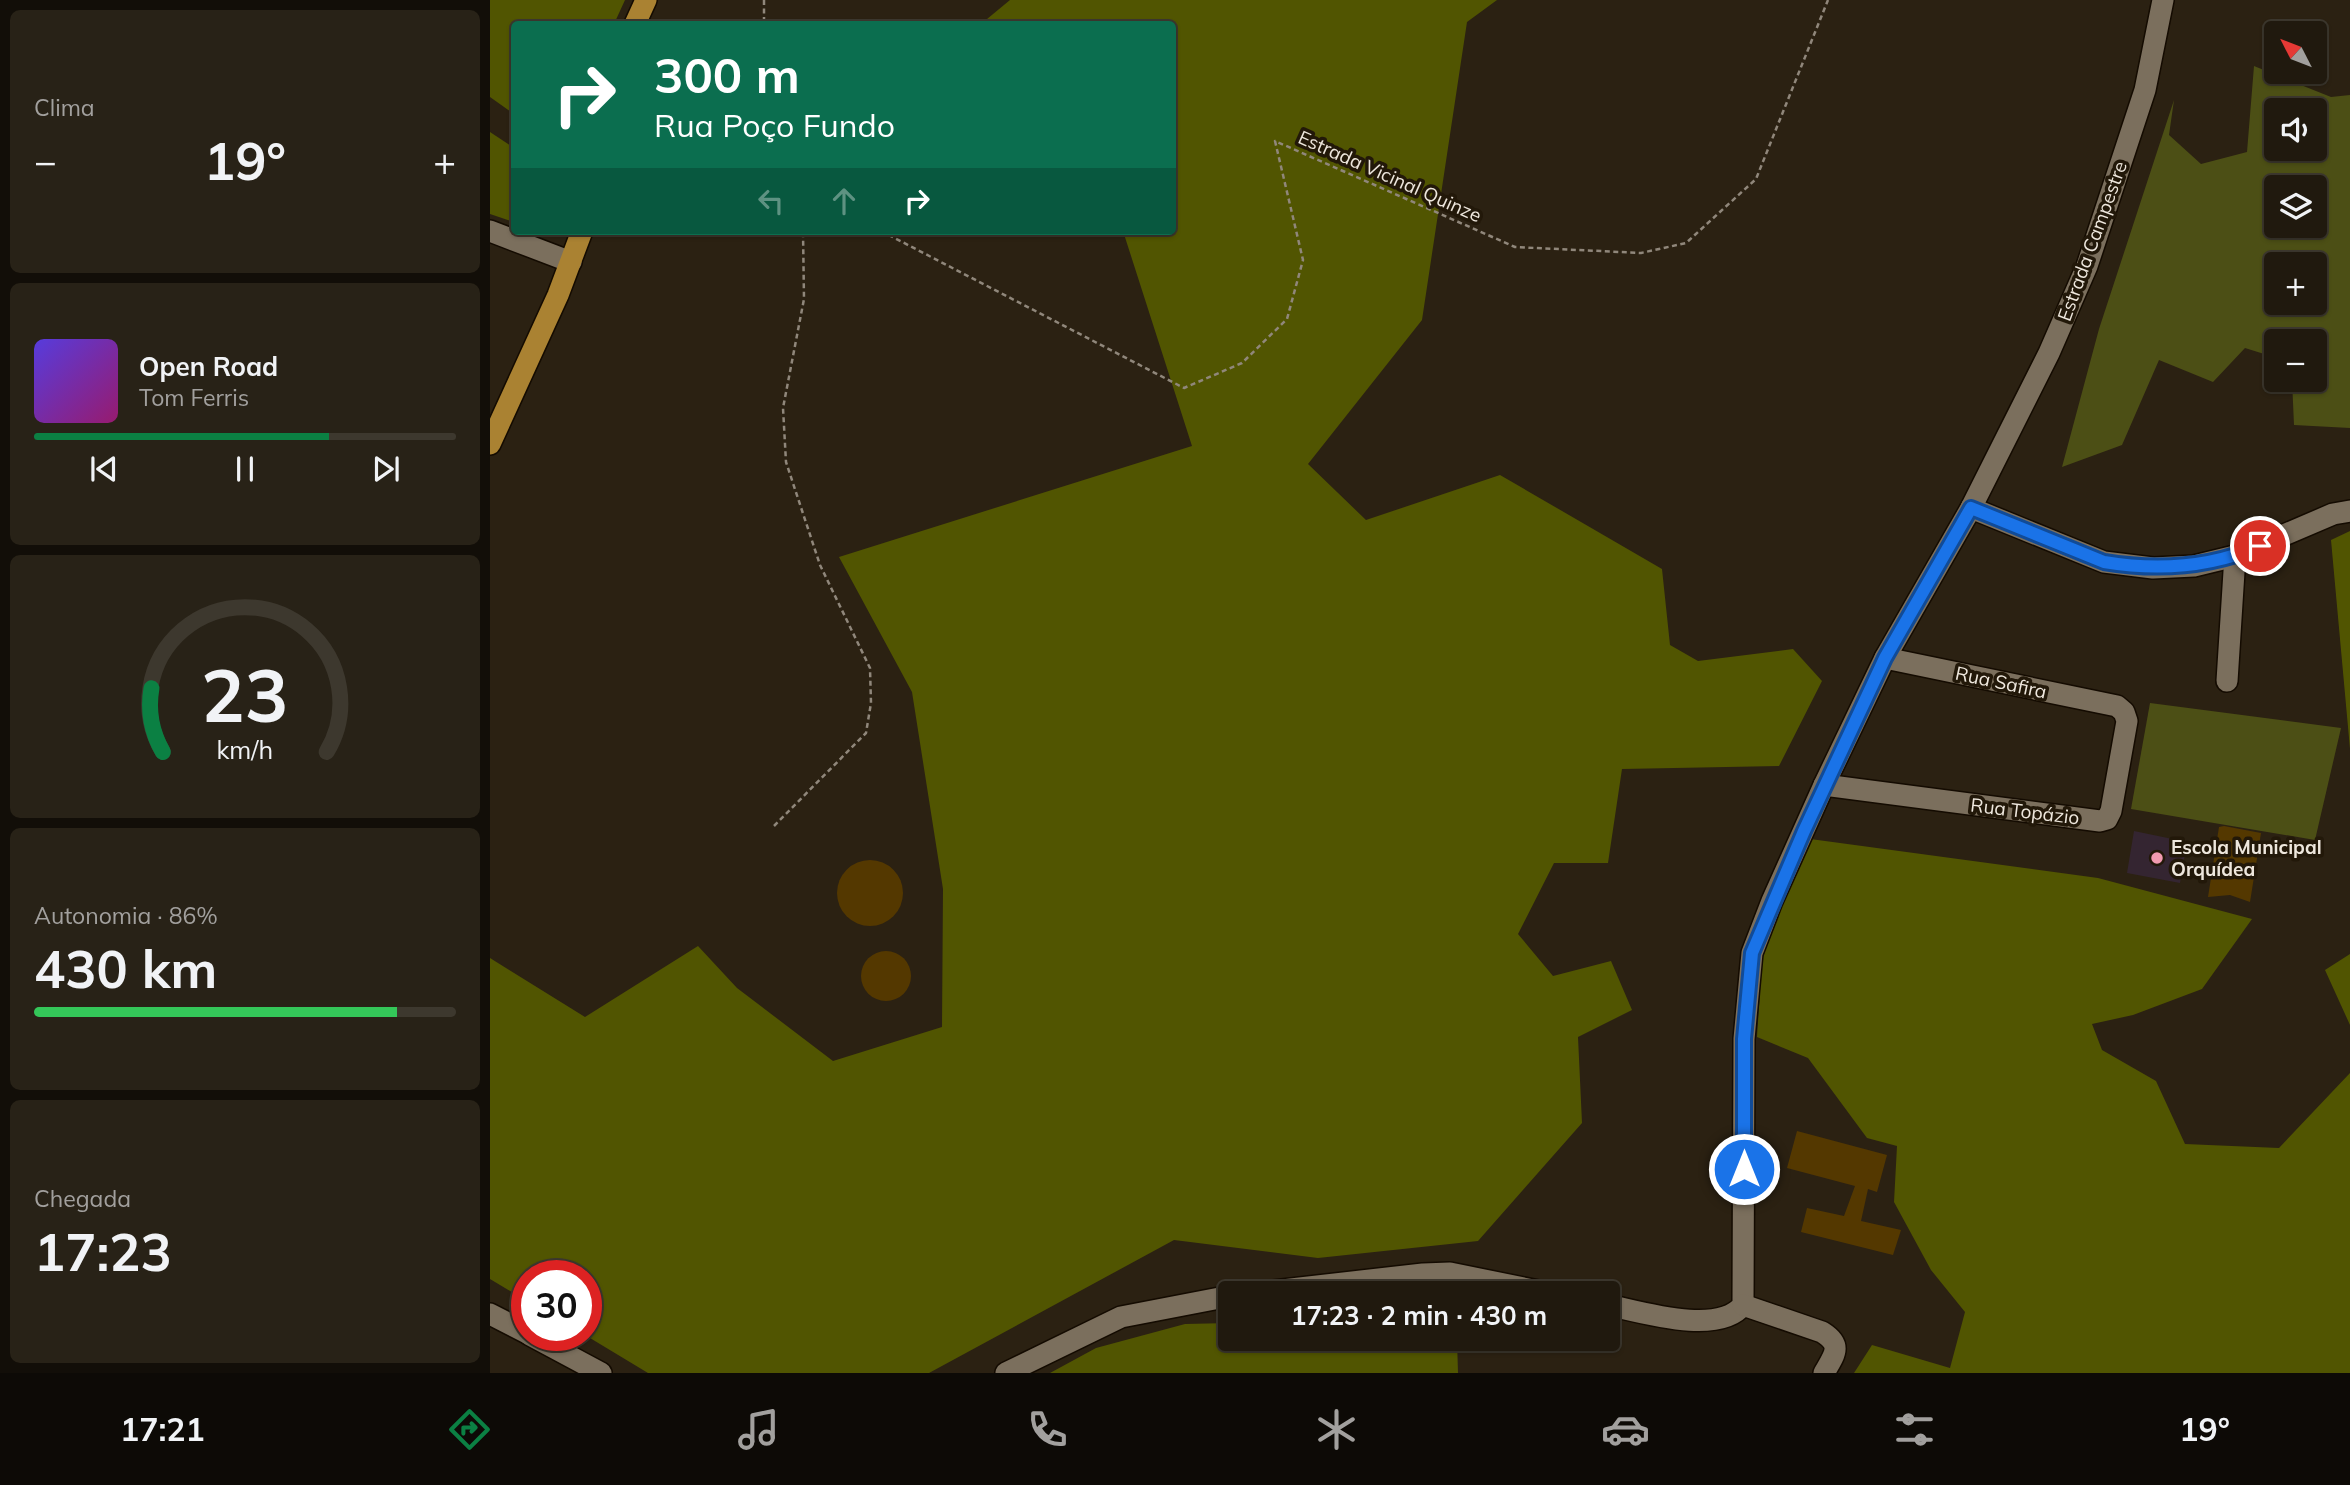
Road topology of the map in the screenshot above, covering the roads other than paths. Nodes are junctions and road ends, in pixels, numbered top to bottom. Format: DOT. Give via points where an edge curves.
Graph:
graph roads {
  1 [pos="646,0"];
  2 [pos="2163,0"];
  3 [pos="636,21"];
  4 [pos="490,231"];
  5 [pos="581,235"];
  6 [pos="571,262"];
  7 [pos="490,444"];
  8 [pos="1971,508"];
  9 [pos="2350,511"];
  10 [pos="2235,556"];
  11 [pos="1885,658"];
  12 [pos="2227,681"];
  13 [pos="2117,706"];
  14 [pos="1825,785"];
  15 [pos="1361,1281"];
  16 [pos="1489,1281"];
  17 [pos="1218,1298"];
  18 [pos="1743,1305"];
  19 [pos="1620,1307"];
  20 [pos="490,1314"];
  21 [pos="511,1325"];
  22 [pos="560,1351"];
  23 [pos="601,1373"];
  24 [pos="1006,1373"];
  25 [pos="1824,1373"];
  1 -- 3 [label="main road"];
  2 -- 8 [label="street, Estrada Campestre" via="2145,90 2087,266"];
  4 -- 6 [label="street"];
  5 -- 6 [label="main road"];
  6 -- 7 [label="main road"];
  8 -- 10 [label="street" via="2104,562 2180,567"];
  8 -- 11 [label="street, Estrada Campestre"];
  9 -- 10 [label="street"];
  10 -- 12 [label="street"];
  11 -- 13 [label="street, Rua Safira"];
  11 -- 14 [label="street, Estrada Campestre"];
  13 -- 14 [label="street, Rua Topázio" via="2127,721 2108,819"];
  14 -- 18 [label="street, Estrada Campestre" via="1752,953 1744,1039"];
  15 -- 16 [label="street" via="1450,1273"];
  17 -- 24 [label="street" via="1121,1317"];
  18 -- 19 [label="street" via="1722,1319 1684,1320"];
  18 -- 25 [label="street" via="1832,1338 1835,1350"];
  20 -- 21 [label="street"];
  22 -- 23 [label="street"];
}
